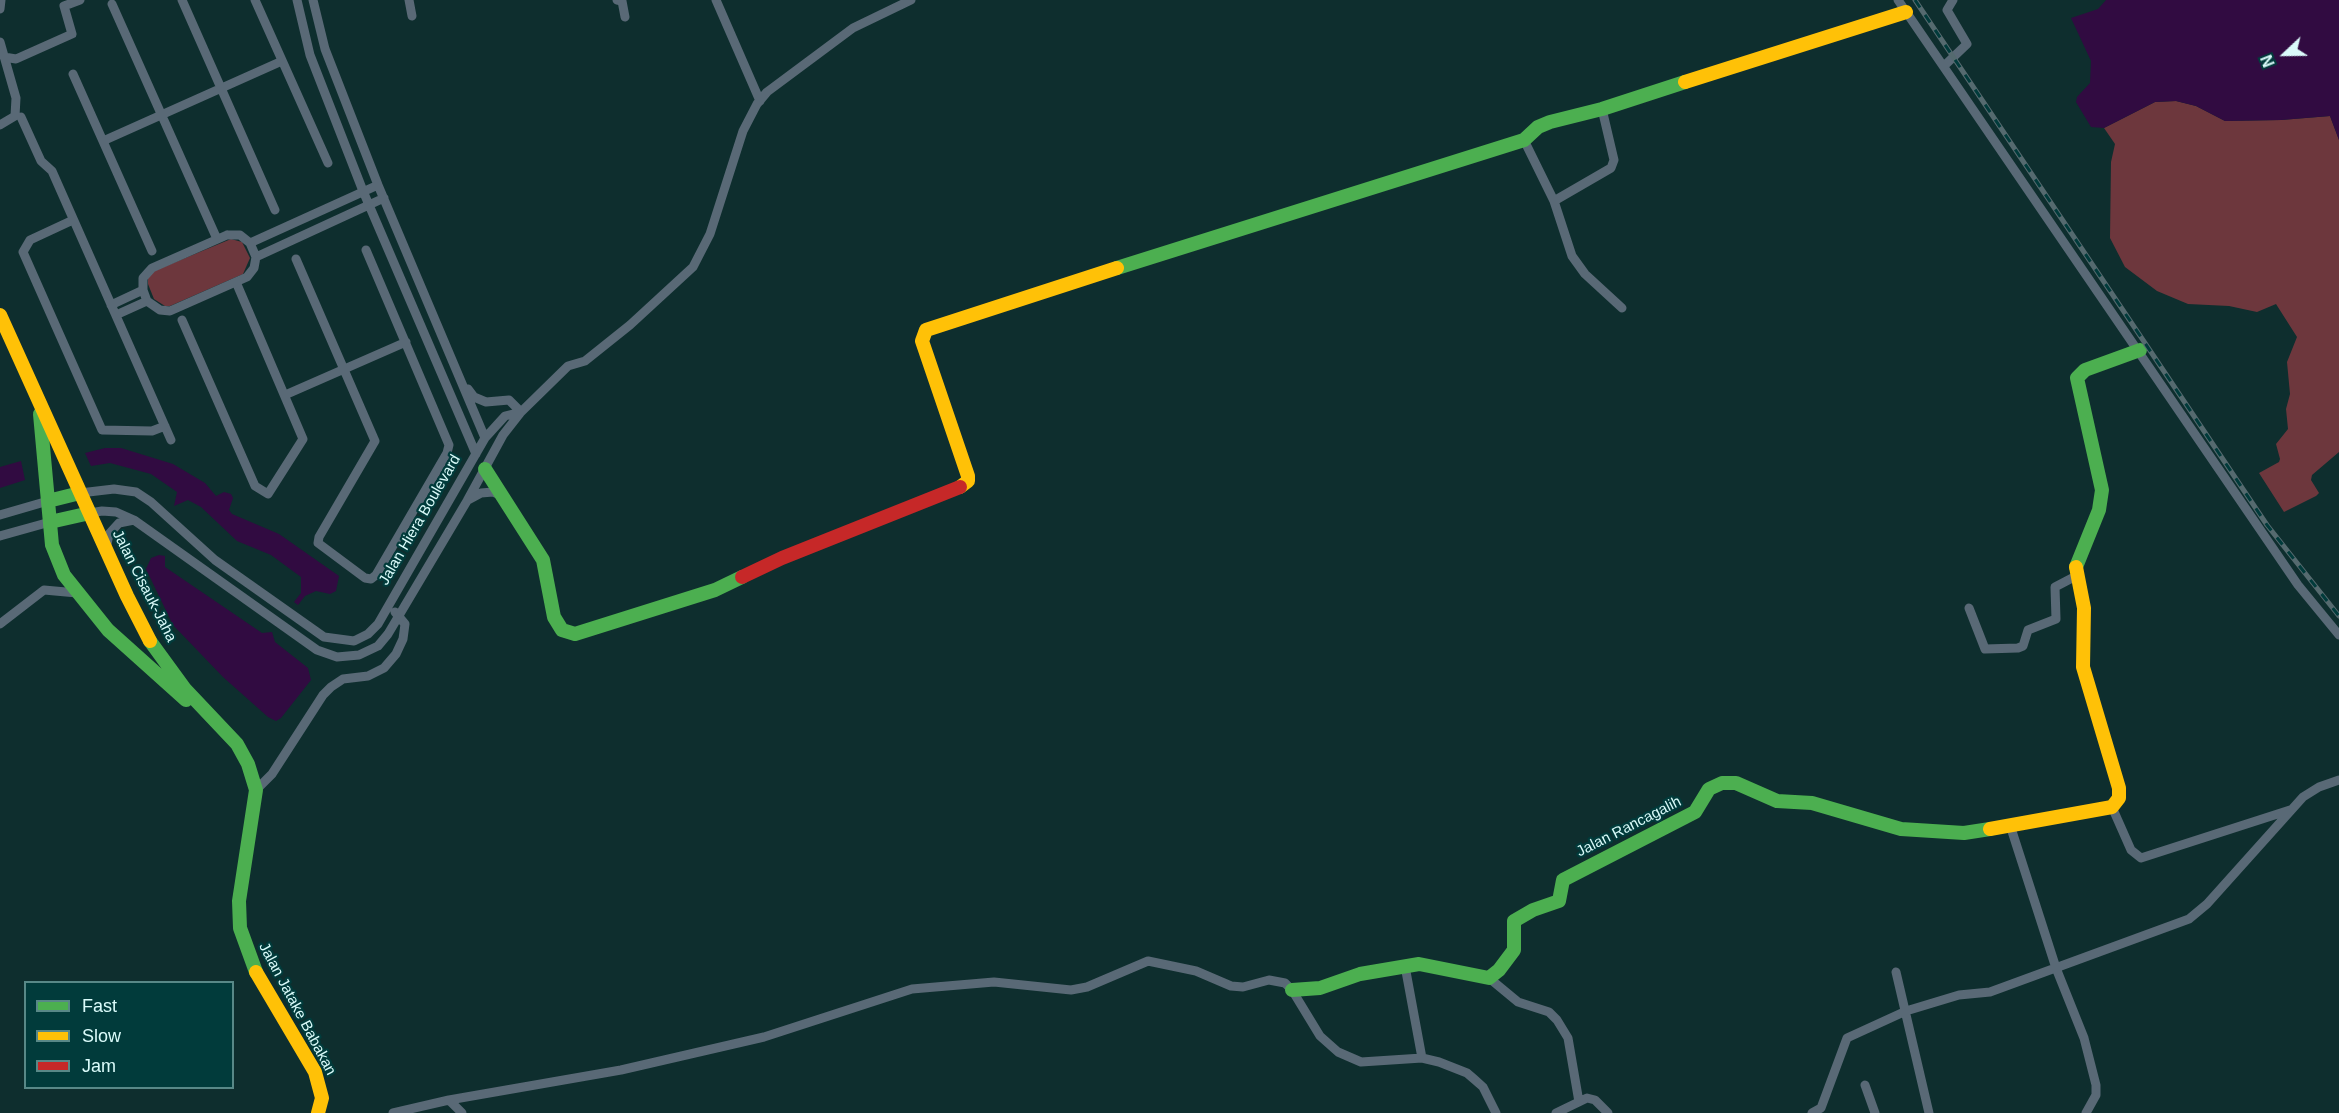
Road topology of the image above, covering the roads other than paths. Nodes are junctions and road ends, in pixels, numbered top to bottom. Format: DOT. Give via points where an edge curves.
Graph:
graph roads {
  1 [pos="1,0"];
  2 [pos="80,0"];
  3 [pos="182,0"];
  4 [pos="255,0"];
  5 [pos="297,0"];
  6 [pos="313,0"];
  7 [pos="409,0"];
  8 [pos="617,0"];
  9 [pos="716,0"];
  10 [pos="912,0"];
  11 [pos="1898,0"];
  12 [pos="1953,0"];
  13 [pos="112,4"];
  14 [pos="0,9"];
  15 [pos="1906,12"];
  16 [pos="412,16"];
  17 [pos="625,17"];
  18 [pos="0,42"];
  19 [pos="4,57"];
  20 [pos="282,61"];
  21 [pos="1945,65"];
  22 [pos="73,74"];
  23 [pos="221,88"];
  24 [pos="760,101"];
  25 [pos="1602,109"];
  26 [pos="162,115"];
  27 [pos="21,117"];
  28 [pos="0,125"];
  29 [pos="1524,140"];
  30 [pos="103,141"];
  31 [pos="328,163"];
  32 [pos="378,185"];
  33 [pos="363,191"];
  34 [pos="384,198"];
  35 [pos="1554,201"];
  36 [pos="369,205"];
  37 [pos="275,210"];
  38 [pos="315,213"];
  39 [pos="74,220"];
  40 [pos="321,227"];
  41 [pos="217,239"];
  42 [pos="250,243"];
  43 [pos="366,250"];
  44 [pos="152,251"];
  45 [pos="256,257"];
  46 [pos="296,259"];
  47 [pos="236,282"];
  48 [pos="143,290"];
  49 [pos="147,301"];
  50 [pos="111,305"];
  51 [pos="1622,308"];
  52 [pos="0,315"];
  53 [pos="116,315"];
  54 [pos="182,320"];
  55 [pos="406,342"];
  56 [pos="2140,350"];
  57 [pos="344,369"];
  58 [pos="458,375"];
  59 [pos="285,395"];
  60 [pos="39,400"];
  61 [pos="521,412"];
  62 [pos="165,426"];
  63 [pos="485,438"];
  64 [pos="171,440"];
  65 [pos="498,446"];
  66 [pos="476,453"];
  67 [pos="488,465"];
  68 [pos="81,493"];
  69 [pos="505,496"];
  70 [pos="48,501"];
  71 [pos="467,501"];
  72 [pos="90,513"];
  73 [pos="0,515"];
  74 [pos="134,520"];
  75 [pos="50,522"];
  76 [pos="0,536"];
  77 [pos="106,550"];
  78 [pos="2076,576"];
  79 [pos="77,593"];
  80 [pos="387,608"];
  81 [pos="1969,608"];
  82 [pos="399,614"];
  83 [pos="0,624"];
  84 [pos="2339,634"];
  85 [pos="212,720"];
  86 [pos="2339,780"];
  87 [pos="256,790"];
  88 [pos="2112,807"];
  89 [pos="2292,809"];
  90 [pos="2010,825"];
  91 [pos="1406,966"];
  92 [pos="2056,968"];
  93 [pos="1896,972"];
  94 [pos="1489,978"];
  95 [pos="1293,990"];
  96 [pos="1906,1011"];
  97 [pos="1422,1058"];
  98 [pos="1865,1085"];
  99 [pos="449,1100"];
  100 [pos="1579,1102"];
  101 [pos="318,1113"];
  102 [pos="393,1113"];
  103 [pos="462,1113"];
  104 [pos="1496,1113"];
  105 [pos="1556,1113"];
  106 [pos="1608,1113"];
  107 [pos="1812,1113"];
  108 [pos="1875,1113"];
  109 [pos="1929,1113"];
  110 [pos="2086,1113"];
  1 -- 14 [label="street"];
  2 -- 19 [label="street" via="64,6 72,34 16,59"];
  3 -- 23 [label="street"];
  4 -- 20 [label="street"];
  5 -- 33 [label="street, Jalan Hiera Boulevard" via="310,55"];
  6 -- 32 [label="street" via="325,49"];
  7 -- 16 [label="street"];
  8 -- 17 [label="street" via="622,1"];
  9 -- 24 [label="street"];
  10 -- 24 [label="street" via="853,28"];
  11 -- 15 [label="street"];
  12 -- 21 [label="street" via="1947,10 1967,44"];
  13 -- 26 [label="street"];
  15 -- 21 [label="street"];
  15 -- 25 [label="street"];
  18 -- 19 [label="street"];
  19 -- 28 [label="street" via="10,72 15,116"];
  20 -- 23 [label="street"];
  20 -- 31 [label="street"];
  21 -- 56 [label="street"];
  22 -- 30 [label="street"];
  23 -- 26 [label="street"];
  23 -- 37 [label="street"];
  24 -- 61 [label="street" via="743,131 710,234 693,267 594,354 568,366"];
  25 -- 29 [label="street" via="1550,122"];
  25 -- 35 [label="street" via="1614,160 1611,168"];
  26 -- 30 [label="street"];
  26 -- 41 [label="street"];
  27 -- 39 [label="street"];
  29 -- 35 [label="street"];
  29 -- 69 [label="street" via="926,330 922,341 968,481 955,490 775,561 715,590 568,633 557,625 543,560"];
  30 -- 44 [label="street"];
  32 -- 33 [label="street"];
  32 -- 34 [label="street"];
  33 -- 36 [label="street, Jalan Hiera Boulevard"];
  33 -- 38 [label="street"];
  34 -- 36 [label="street"];
  34 -- 58 [label="street"];
  35 -- 51 [label="street" via="1576,262"];
  36 -- 40 [label="street"];
  36 -- 66 [label="street, Jalan Hiera Boulevard"];
  38 -- 40 [label="street"];
  38 -- 42 [label="street"];
  39 -- 50 [label="street"];
  39 -- 62 [label="street" via="30,240 23,252 27,262 102,430 152,431"];
  40 -- 45 [label="street"];
  41 -- 42 [label="street" via="240,235"];
  41 -- 48 [label="street" via="152,268 143,278"];
  42 -- 45 [label="street"];
  43 -- 55 [label="street"];
  45 -- 47 [label="street" via="247,277"];
  46 -- 57 [label="street"];
  47 -- 49 [label="street" via="170,311 160,310"];
  47 -- 59 [label="street"];
  48 -- 49 [label="street"];
  48 -- 50 [label="street"];
  49 -- 53 [label="street"];
  50 -- 53 [label="street"];
  52 -- 60 [label="street, Jalan Cisauk-Jaha"];
  53 -- 62 [label="street"];
  54 -- 59 [label="street" via="255,486 268,495 303,439"];
  55 -- 57 [label="street"];
  55 -- 57 [label="street" via="449,445 371,579 320,548 318,543 375,441"];
  56 -- 78 [label="street" via="2085,370 2077,378 2102,490 2099,510 2079,553"];
  56 -- 84 [label="street" via="2298,585"];
  57 -- 59 [label="street"];
  58 -- 61 [label="street" via="474,397 496,403 509,400"];
  58 -- 63 [label="street"];
  60 -- 68 [label="street, Jalan Cisauk-Jaha"];
  60 -- 70 [label="street"];
  61 -- 63 [label="street" via="505,416"];
  61 -- 65 [label="street, Jalan Hiera Boulevard"];
  62 -- 64 [label="street"];
  63 -- 65 [label="street"];
  63 -- 66 [label="street"];
  65 -- 67 [label="street, Jalan Hiera Boulevard"];
  66 -- 67 [label="street"];
  66 -- 80 [label="street, Jalan Hiera Boulevard"];
  67 -- 69 [label="street" via="490,479"];
  67 -- 71 [label="street, Jalan Hiera Boulevard"];
  68 -- 70 [label="street"];
  68 -- 72 [label="street, Jalan Cisauk-Jaha"];
  68 -- 80 [label="street, Jalan Hiera Boulevard" via="114,489 136,492 215,560 324,637 354,641 368,634"];
  69 -- 71 [label="street" via="481,493"];
  70 -- 73 [label="street"];
  70 -- 75 [label="street"];
  71 -- 82 [label="street, Jalan Hiera Boulevard"];
  72 -- 74 [label="street, Jalan Hiera Boulevard" via="116,512"];
  72 -- 75 [label="street"];
  72 -- 77 [label="street, Jalan Cisauk-Jaha"];
  74 -- 77 [label="street" via="119,523 109,534"];
  74 -- 82 [label="street, Jalan Hiera Boulevard" via="316,650 337,657 359,655 378,645"];
  75 -- 76 [label="street"];
  75 -- 79 [label="street" via="56,555"];
  77 -- 85 [label="street, Jalan Cisauk-Jaha" via="154,648"];
  78 -- 81 [label="street" via="2055,586 2056,619 2028,630 2023,646 2018,648 1985,650"];
  78 -- 88 [label="street" via="2084,608 2085,678 2119,788 2119,798"];
  79 -- 83 [label="street" via="44,590"];
  79 -- 85 [label="street" via="108,630 155,675"];
  80 -- 82 [label="street"];
  82 -- 87 [label="street" via="405,624 403,639 384,668 368,676 343,679 331,687 272,774"];
  85 -- 87 [label="street, Jalan Jatake Babakan" via="237,744"];
  86 -- 89 [label="street" via="2310,791"];
  87 -- 101 [label="street, Jalan Jatake Babakan" via="238,901 240,928 254,969 315,1072 322,1098"];
  88 -- 89 [label="street" via="2131,850 2141,858"];
  88 -- 90 [label="street, Jalan Rancagalih"];
  89 -- 92 [label="street" via="2189,919"];
  90 -- 92 [label="street"];
  90 -- 94 [label="street, Jalan Rancagalih" via="1964,833 1901,829 1812,803 1777,801 1730,782 1709,789 1695,812 1566,878 1559,901 1515,921 1514,950"];
  91 -- 94 [label="street" via="1426,965"];
  91 -- 95 [label="street" via="1360,974 1320,988"];
  91 -- 97 [label="street"];
  92 -- 96 [label="street" via="1990,992 1959,995"];
  92 -- 110 [label="street" via="2084,1038 2096,1085 2096,1095"];
  93 -- 96 [label="street"];
  94 -- 100 [label="street" via="1518,1002 1550,1012 1557,1020 1568,1038"];
  95 -- 97 [label="street" via="1320,1036 1345,1056 1370,1063"];
  95 -- 99 [label="street" via="1277,980 1231,986 1196,971 1148,962 1071,990 994,982 925,986 764,1037 621,1070"];
  96 -- 107 [label="street" via="1844,1041 1821,1108"];
  96 -- 109 [label="street"];
  97 -- 104 [label="street" via="1467,1073 1483,1087"];
  98 -- 108 [label="street"];
  99 -- 102 [label="street"];
  99 -- 103 [label="street"];
  100 -- 105 [label="street"];
  100 -- 106 [label="street" via="1595,1100"];
}
